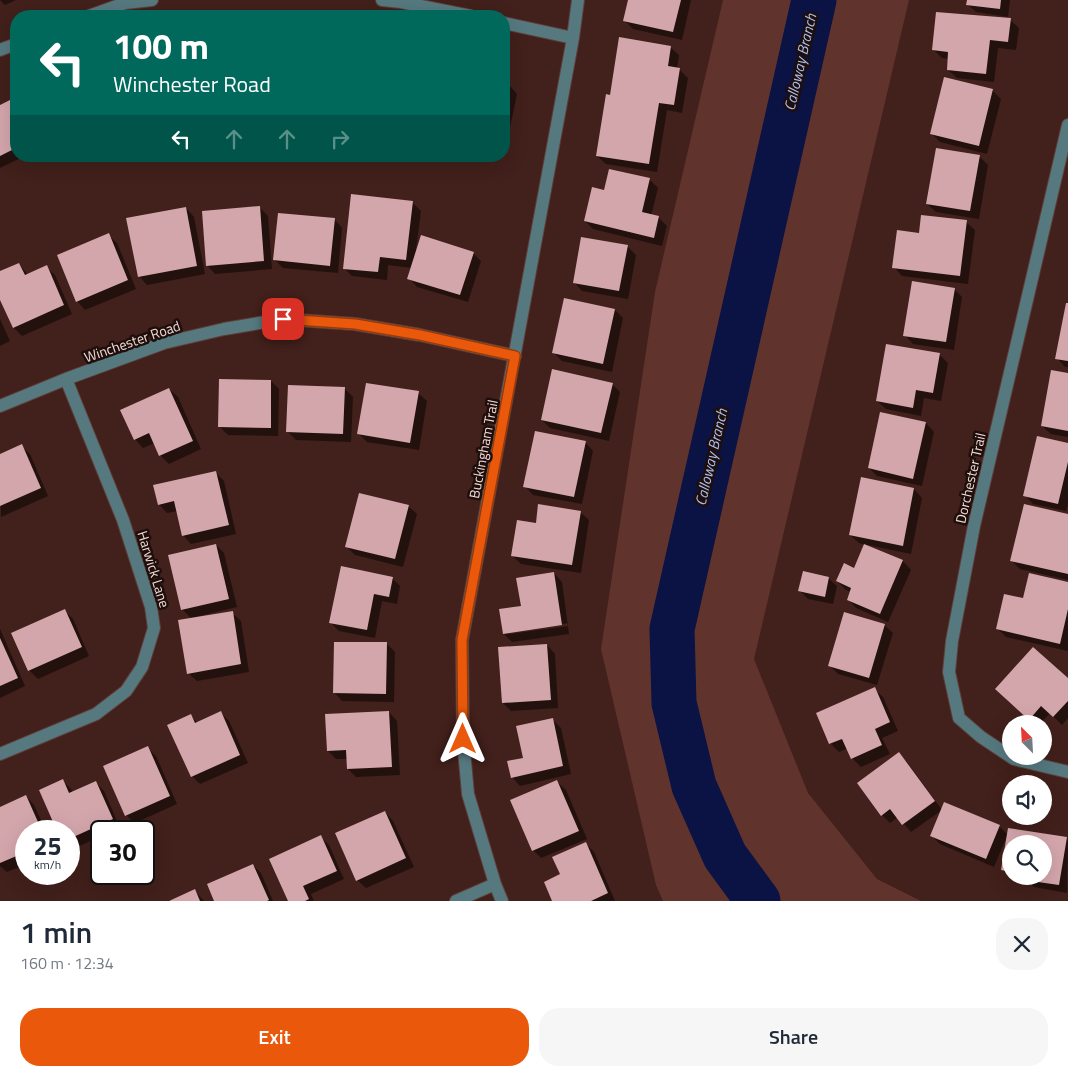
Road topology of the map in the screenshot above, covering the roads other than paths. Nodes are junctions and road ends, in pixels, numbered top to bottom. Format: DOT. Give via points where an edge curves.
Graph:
graph roads {
  1 [pos="152,0"];
  2 [pos="382,0"];
  3 [pos="578,0"];
  4 [pos="125,1"];
  5 [pos="103,10"];
  6 [pos="441,10"];
  7 [pos="510,24"];
  8 [pos="574,38"];
  9 [pos="1068,125"];
  10 [pos="515,356"];
  11 [pos="66,379"];
  12 [pos="0,406"];
  13 [pos="0,754"];
  14 [pos="1068,772"];
  15 [pos="495,884"];
  16 [pos="456,901"];
  17 [pos="502,901"];
  1 -- 4 [label="street"];
  2 -- 6 [label="street"];
  3 -- 8 [label="street, Buckingham Trail"];
  4 -- 5 [label="street"];
  7 -- 8 [label="street"];
  8 -- 10 [label="street, Buckingham Trail"];
  9 -- 14 [label="street, Dorchester Trail" via="974,526 949,672 959,718 981,737 1014,759"];
  10 -- 11 [label="street, Winchester Road" via="355,324 283,319 164,343"];
  10 -- 15 [label="street, Buckingham Trail" via="462,640 463,739 468,794"];
  11 -- 12 [label="street, Winchester Road"];
  11 -- 13 [label="street, Harwick Lane" via="123,520 151,607 154,628 142,667 126,691 96,714"];
  15 -- 16 [label="street"];
  15 -- 17 [label="street, Buckingham Trail"];
}
